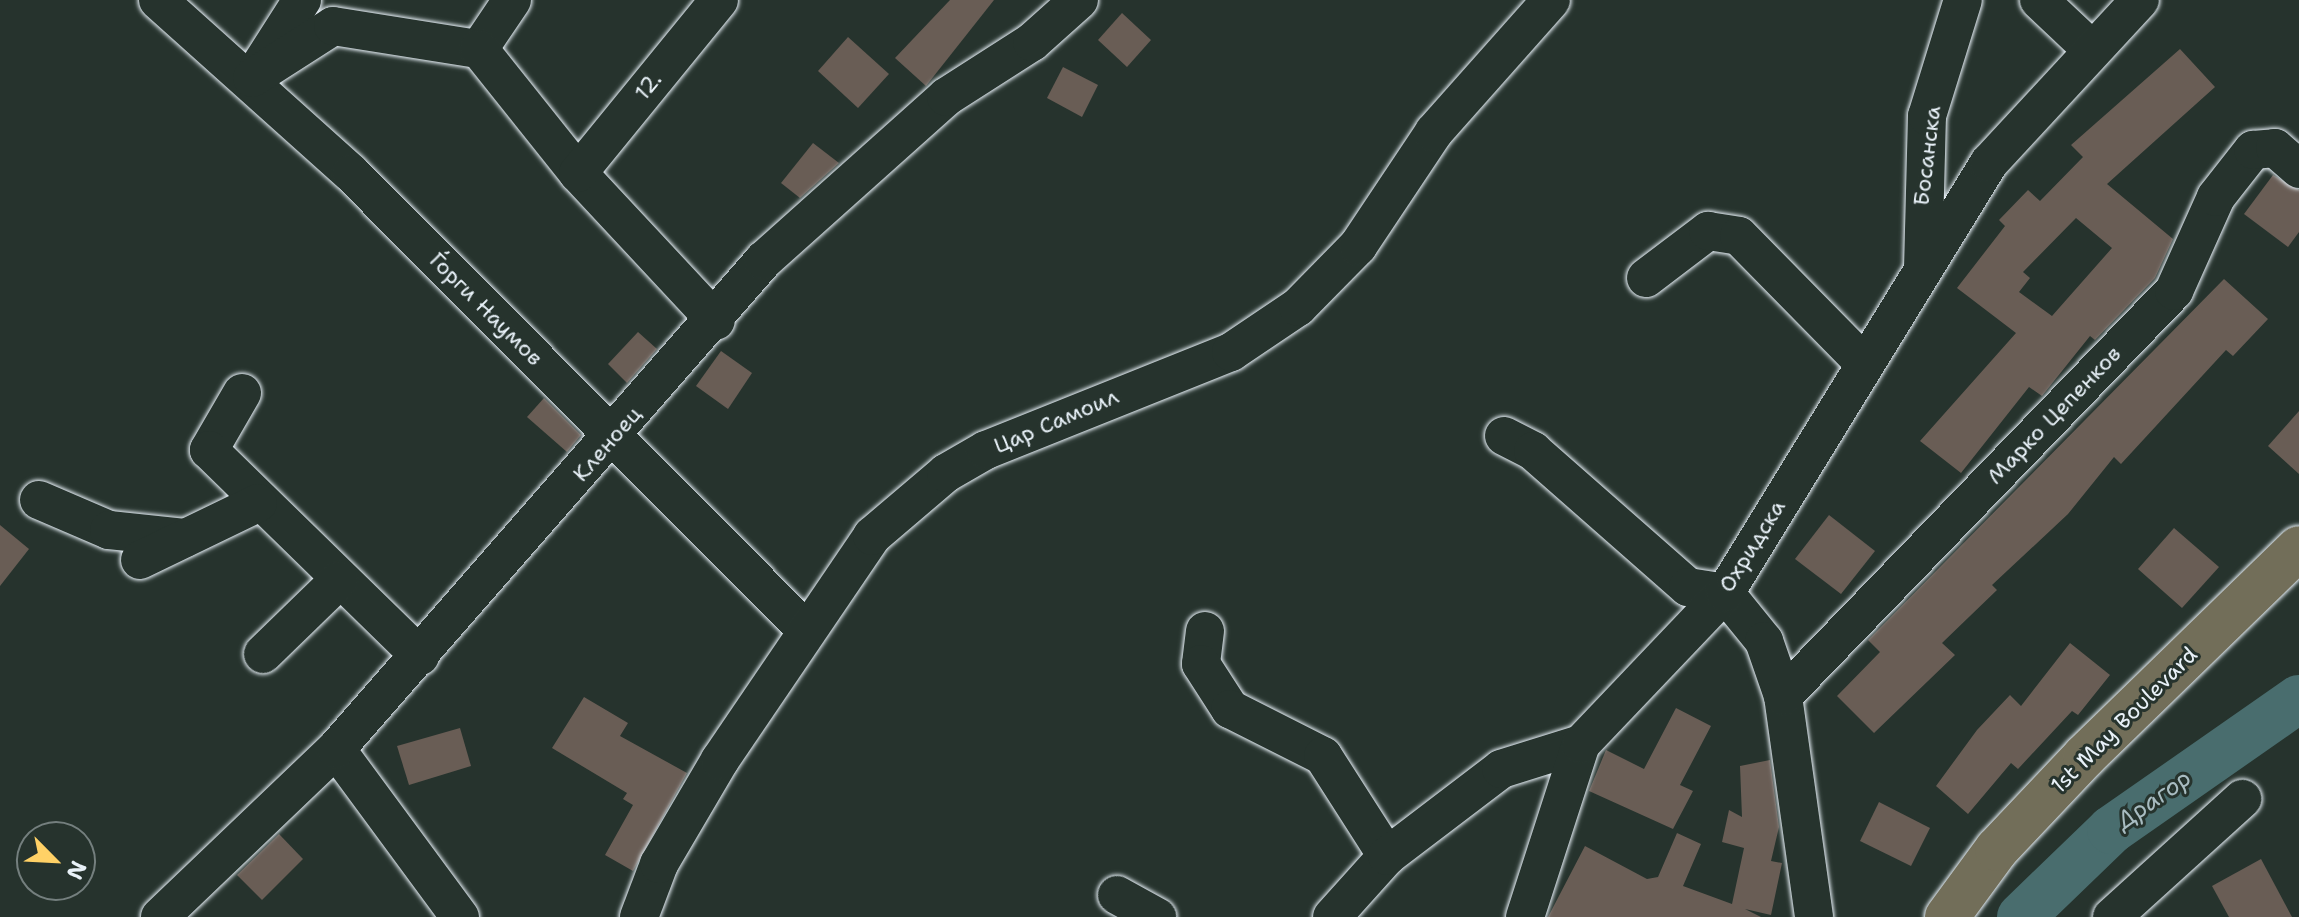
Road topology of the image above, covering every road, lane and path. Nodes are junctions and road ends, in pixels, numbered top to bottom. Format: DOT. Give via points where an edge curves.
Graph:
graph roads {
  1 [pos="158,0"];
  2 [pos="302,0"];
  3 [pos="512,0"];
  4 [pos="719,0"];
  5 [pos="1079,0"];
  6 [pos="1551,0"];
  7 [pos="1963,0"];
  8 [pos="2039,0"];
  9 [pos="2140,0"];
  10 [pos="479,49"];
  11 [pos="2092,50"];
  12 [pos="252,78"];
  13 [pos="2299,169"];
  14 [pos="578,173"];
  15 [pos="1923,268"];
  16 [pos="1646,278"];
  17 [pos="716,321"];
  18 [pos="1863,362"];
  19 [pos="242,393"];
  20 [pos="1504,436"];
  21 [pos="613,437"];
  22 [pos="39,500"];
  23 [pos="258,503"];
  24 [pos="185,538"];
  25 [pos="2299,548"];
  26 [pos="140,560"];
  27 [pos="339,580"];
  28 [pos="1725,593"];
  29 [pos="804,628"];
  30 [pos="1205,631"];
  31 [pos="263,654"];
  32 [pos="420,656"];
  33 [pos="1783,696"];
  34 [pos="1581,744"];
  35 [pos="336,749"];
  36 [pos="2242,799"];
  37 [pos="1387,856"];
  38 [pos="1117,895"];
  39 [pos="1951,912"];
  40 [pos="160,917"];
  41 [pos="460,917"];
  42 [pos="639,917"];
  43 [pos="1157,917"];
  44 [pos="1332,917"];
  45 [pos="1525,917"];
  46 [pos="1814,917"];
  47 [pos="2112,917"];
  1 -- 12 [label="street, Ѓорги Наумов"];
  2 -- 12 [label="street"];
  3 -- 10 [label="street"];
  4 -- 14 [label="street, 12."];
  5 -- 17 [label="street, Кленоец" via="1032,42 935,107 764,260"];
  6 -- 29 [label="street, Цар Самоил" via="1434,132 1358,246 1298,307 1231,352 946,473 872,536"];
  7 -- 15 [label="street, Босанска" via="1927,116"];
  8 -- 11 [label="street"];
  9 -- 11 [label="street, Охридска"];
  10 -- 12 [label="street" via="333,26"];
  10 -- 14 [label="street"];
  11 -- 15 [label="street, Охридска" via="1989,163"];
  12 -- 21 [label="street, Ѓорги Наумов"];
  13 -- 33 [label="street, Марко Цепенков" via="2275,148 2253,150 2216,197 2174,291"];
  14 -- 17 [label="street"];
  15 -- 18 [label="street, Охридска"];
  16 -- 18 [label="street" via="1708,231 1739,236"];
  17 -- 21 [label="street, Кленоец"];
  18 -- 28 [label="street, Охридска"];
  19 -- 23 [label="street" via="209,450"];
  20 -- 28 [label="street" via="1533,451 1688,587"];
  21 -- 29 [label="street, Ѓорги Наумов"];
  21 -- 32 [label="street, Кленоец"];
  22 -- 24 [label="street" via="109,530"];
  23 -- 24 [label="street"];
  23 -- 27 [label="street"];
  24 -- 26 [label="street"];
  25 -- 39 [label="main road, 1st May Boulevard" via="2085,756"];
  27 -- 31 [label="street"];
  27 -- 32 [label="street"];
  28 -- 33 [label="street" via="1764,641"];
  28 -- 34 [label="street, Охридска"];
  29 -- 42 [label="street, Цар Самоил" via="659,864"];
  30 -- 37 [label="street" via="1201,664 1230,709 1323,756"];
  32 -- 35 [label="street, Кленоец"];
  33 -- 46 [label="street"];
  34 -- 37 [label="street, Охридска" via="1501,769"];
  34 -- 45 [label="street, Охридска"];
  35 -- 40 [label="street, Кленоец"];
  35 -- 41 [label="street"];
  36 -- 47 [label="street"];
  37 -- 44 [label="street, Охридска"];
  38 -- 43 [label="street"];
}
